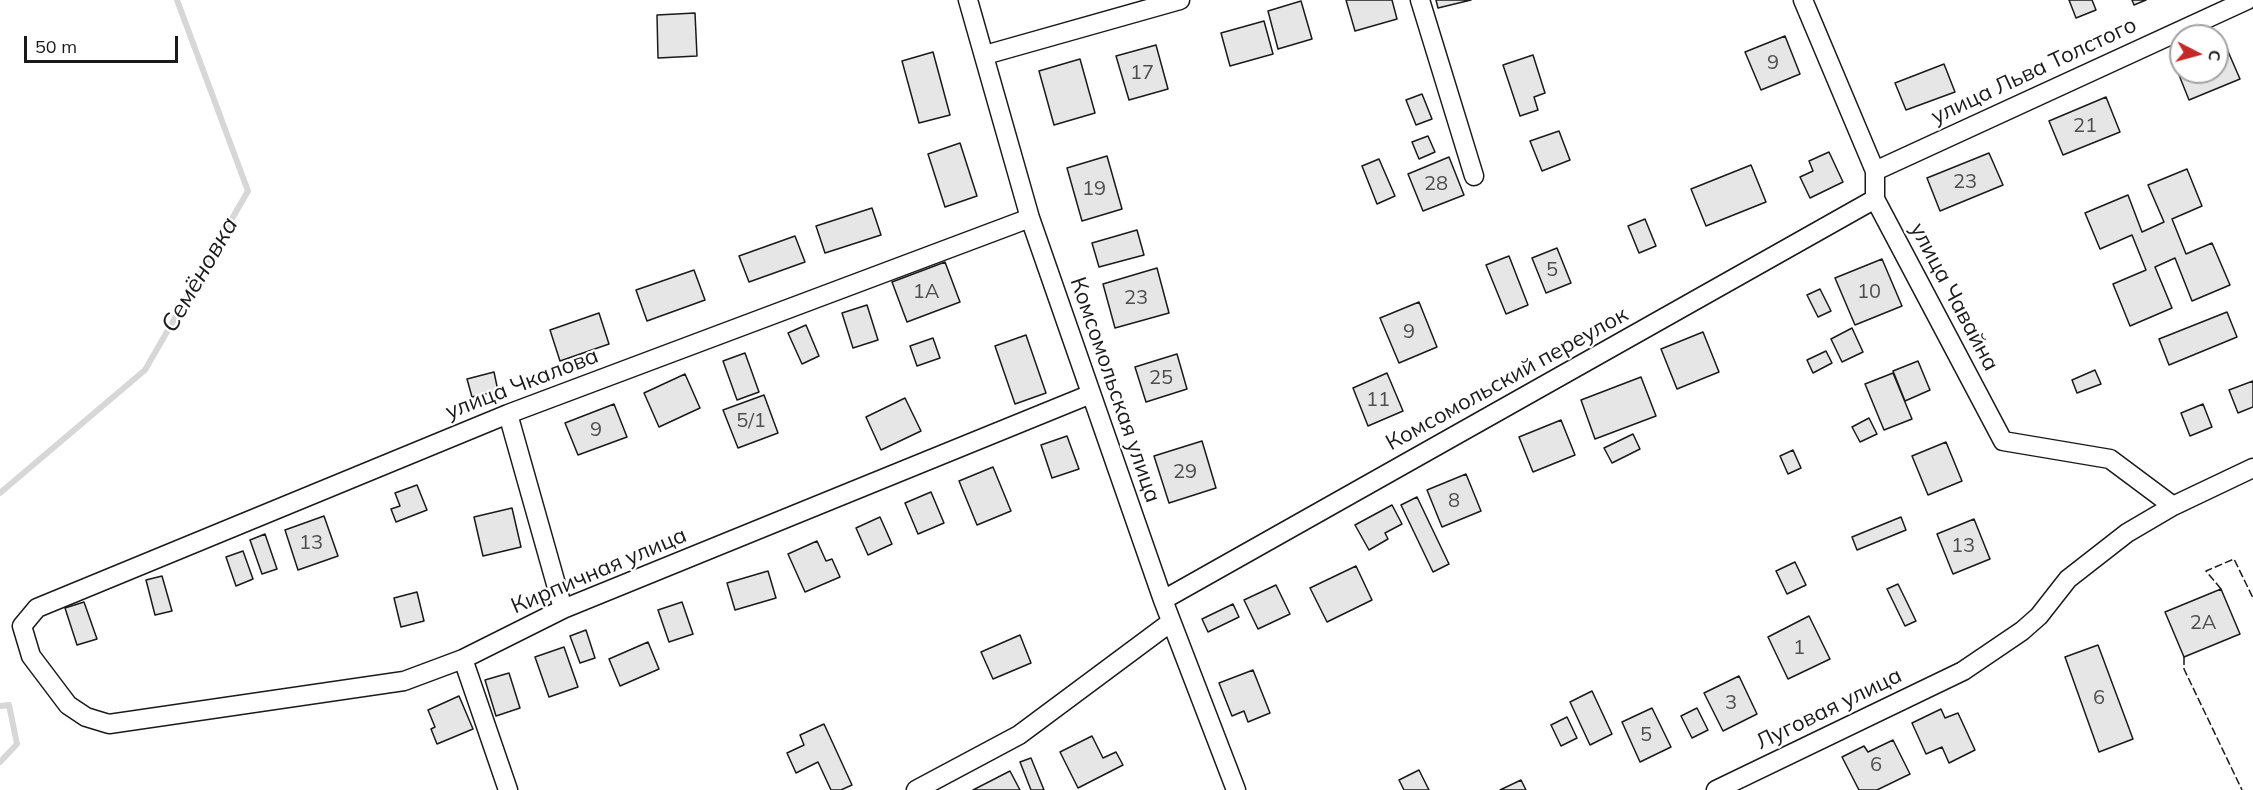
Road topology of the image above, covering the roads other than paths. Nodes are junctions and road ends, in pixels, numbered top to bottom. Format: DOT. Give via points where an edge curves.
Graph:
graph roads {
  1 [pos="968,0"];
  2 [pos="1180,0"];
  3 [pos="1420,0"];
  4 [pos="1803,0"];
  5 [pos="2247,0"];
  6 [pos="985,55"];
  7 [pos="1875,171"];
  8 [pos="1474,176"];
  9 [pos="1875,199"];
  10 [pos="1030,218"];
  11 [pos="1091,393"];
  12 [pos="508,414"];
  13 [pos="2253,468"];
  14 [pos="2173,506"];
  15 [pos="1163,600"];
  16 [pos="563,609"];
  17 [pos="1171,622"];
  18 [pos="463,659"];
  19 [pos="109,724"];
  20 [pos="508,790"];
  21 [pos="916,790"];
  22 [pos="1236,790"];
  23 [pos="1716,790"];
  1 -- 6 [label="street, Комсомольская улица"];
  2 -- 6 [label="street"];
  3 -- 8 [label="street"];
  4 -- 7 [label="street, улица Чавайна"];
  5 -- 7 [label="street, улица Льва Толстого"];
  6 -- 10 [label="street, Комсомольская улица"];
  7 -- 9 [label="street, улица Чавайна"];
  9 -- 14 [label="street, улица Чавайна" via="2003,441 2110,459"];
  9 -- 15 [label="street, Комсомольский переулок"];
  10 -- 11 [label="street, Комсомольская улица"];
  10 -- 12 [label="street, улица Чкалова"];
  11 -- 15 [label="street, Комсомольская улица"];
  11 -- 16 [label="street, Кирпичная улица"];
  12 -- 16 [label="street"];
  12 -- 19 [label="street, улица Чкалова" via="37,608 22,626 31,656 68,705 86,717"];
  13 -- 14 [label="street, Луговая улица"];
  14 -- 23 [label="street, Луговая улица" via="2127,533 2068,579 2022,631 1963,671"];
  15 -- 17 [label="street, Комсомольская улица"];
  16 -- 18 [label="street, Кирпичная улица"];
  17 -- 21 [label="street" via="1019,735"];
  17 -- 22 [label="street, Комсомольская улица"];
  18 -- 19 [label="street, Кирпичная улица" via="404,681"];
  18 -- 20 [label="street"];
}
